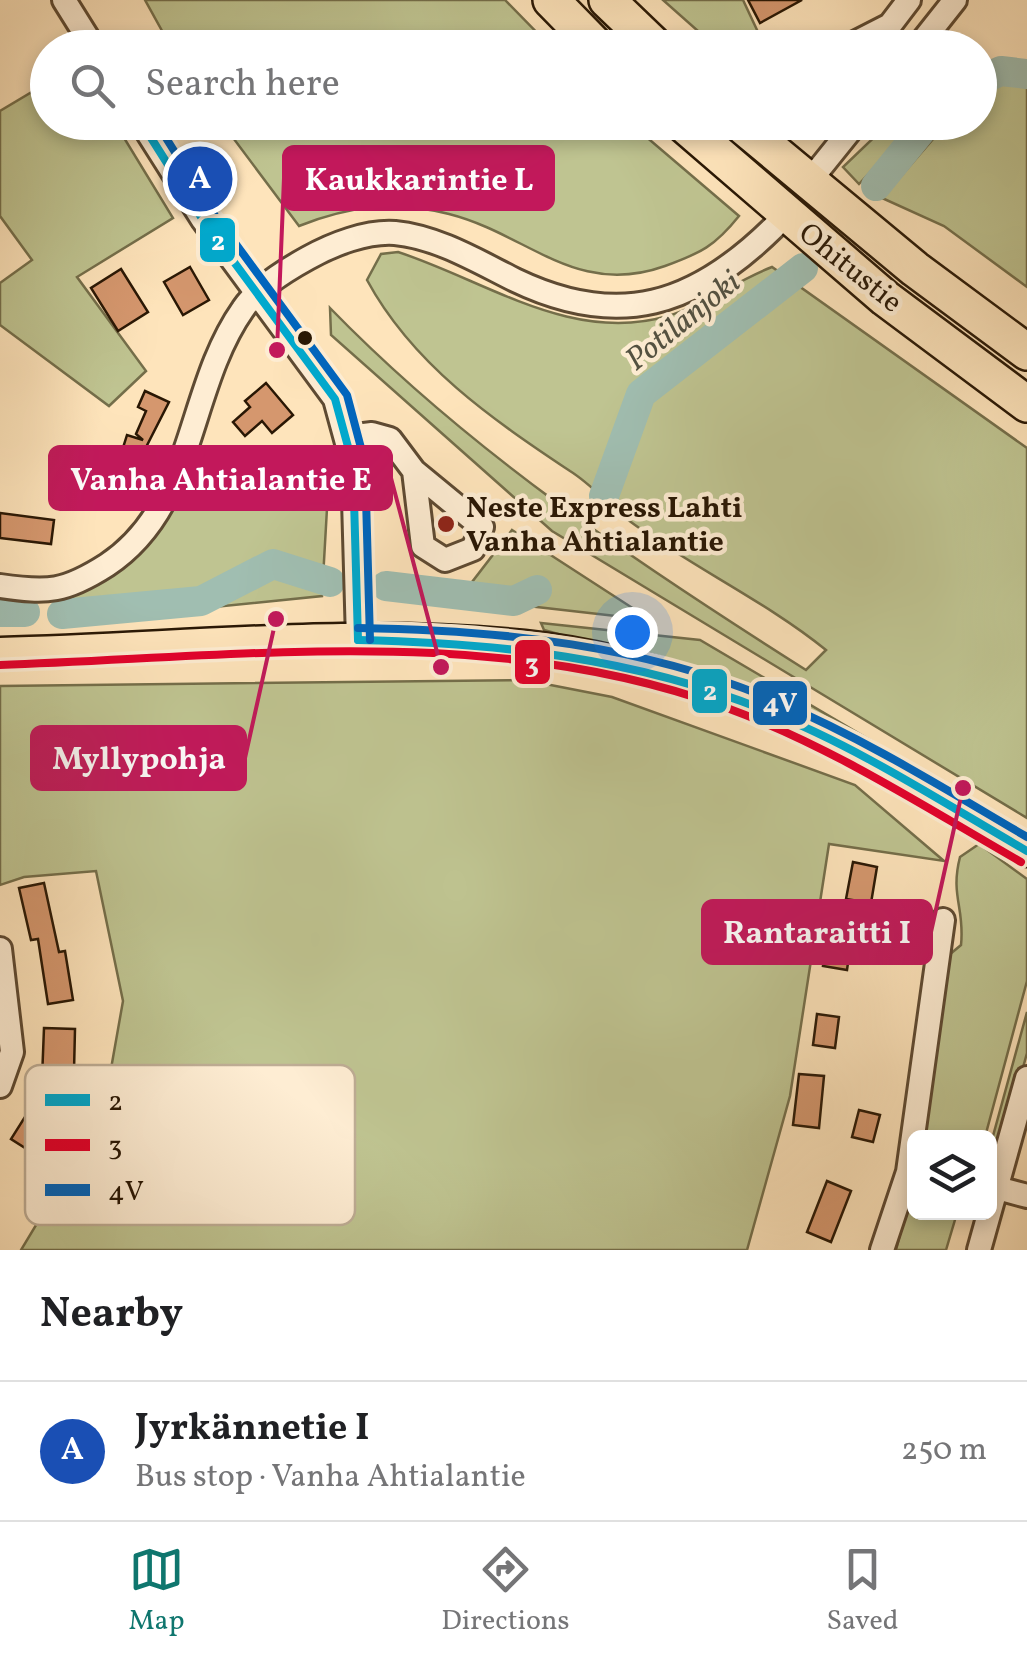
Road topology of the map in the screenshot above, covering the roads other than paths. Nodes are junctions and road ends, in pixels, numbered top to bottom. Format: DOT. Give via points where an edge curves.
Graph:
graph roads {
  1 [pos="64,0"];
  2 [pos="552,0"];
  3 [pos="608,0"];
  4 [pos="910,0"];
  5 [pos="955,0"];
  6 [pos="83,30"];
  7 [pos="581,30"];
  8 [pos="639,30"];
  9 [pos="879,30"];
  10 [pos="931,30"];
  11 [pos="152,140"];
  12 [pos="701,140"];
  13 [pos="760,140"];
  14 [pos="843,140"];
  15 [pos="820,168"];
  16 [pos="774,226"];
  17 [pos="258,294"];
  18 [pos="1027,352"];
  19 [pos="1027,404"];
  20 [pos="348,438"];
  21 [pos="414,471"];
  22 [pos="0,586"];
  23 [pos="358,640"];
  24 [pos="0,652"];
  25 [pos="1027,851"];
  26 [pos="942,920"];
  27 [pos="0,949"];
  28 [pos="1027,1078"];
  29 [pos="0,1086"];
  30 [pos="916,1130"];
  31 [pos="997,1173"];
  32 [pos="907,1184"];
  33 [pos="997,1187"];
  34 [pos="1027,1196"];
  35 [pos="986,1220"];
  36 [pos="882,1250"];
  37 [pos="979,1250"];
  1 -- 6 [label="street"];
  2 -- 7 [label="highway"];
  3 -- 8 [label="highway"];
  4 -- 9 [label="street"];
  5 -- 10 [label="street"];
  11 -- 17 [label="street"];
  12 -- 19 [label="highway, Ohitustie" via="886,298"];
  13 -- 18 [label="highway, Ohitustie"];
  14 -- 15 [label="street"];
  16 -- 17 [label="street" via="702,286 664,302 620,308 576,302 423,238 390,233 342,242"];
  17 -- 20 [label="street" via="335,399"];
  17 -- 22 [label="street" via="221,346 162,510 135,544 73,585 46,592"];
  20 -- 21 [label="street" via="390,439"];
  20 -- 23 [label="street" via="358,530"];
  23 -- 24 [label="main road"];
  23 -- 25 [label="main road" via="525,646 670,677 833,744"];
  26 -- 30 [label="street"];
  27 -- 29 [label="street" via="12,1052"];
  28 -- 31 [label="street"];
  32 -- 36 [label="street"];
  33 -- 34 [label="street"];
  35 -- 37 [label="street"];
}
